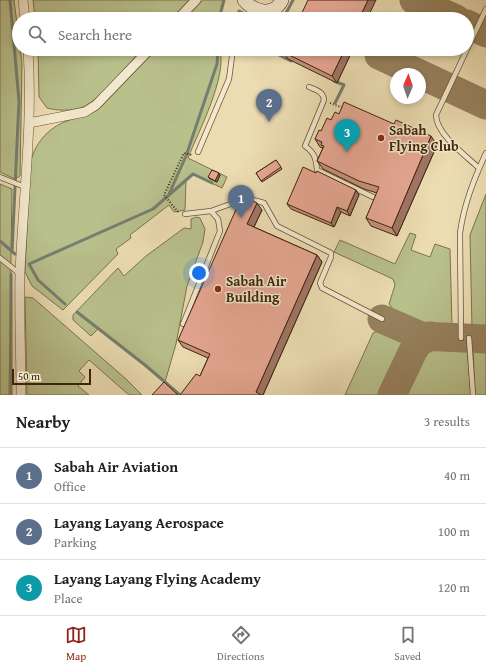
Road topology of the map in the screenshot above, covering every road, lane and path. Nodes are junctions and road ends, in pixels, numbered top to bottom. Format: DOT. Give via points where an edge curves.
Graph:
graph roads {
  1 [pos="23,0"];
  2 [pos="196,0"];
  3 [pos="244,0"];
  4 [pos="282,0"];
  5 [pos="486,9"];
  6 [pos="24,12"];
  7 [pos="185,12"];
  8 [pos="474,34"];
  9 [pos="28,56"];
  10 [pos="143,56"];
  11 [pos="232,56"];
  12 [pos="464,56"];
  13 [pos="309,86"];
  14 [pos="324,100"];
  15 [pos="349,111"];
  16 [pos="29,124"];
  17 [pos="198,152"];
  18 [pos="486,153"];
  19 [pos="188,155"];
  20 [pos="479,168"];
  21 [pos="0,177"];
  22 [pos="25,187"];
  23 [pos="374,197"];
  24 [pos="211,211"];
  25 [pos="183,215"];
  26 [pos="0,258"];
  27 [pos="20,274"];
  28 [pos="382,319"];
  29 [pos="183,324"];
  30 [pos="461,338"];
  31 [pos="468,338"];
  32 [pos="21,395"];
  33 [pos="473,395"];
  1 -- 6 [label="street"];
  2 -- 7 [label="street"];
  3 -- 4 [label="main road" via="250,7 262,12 274,10"];
  5 -- 8 [label="lane"];
  9 -- 16 [label="street"];
  10 -- 16 [label="street" via="96,105 85,112"];
  11 -- 17 [label="lane" via="230,79"];
  12 -- 20 [label="lane" via="436,119 449,140"];
  13 -- 14 [label="lane" via="320,91"];
  14 -- 15 [label="path"];
  14 -- 23 [label="lane" via="305,146 316,158 317,170"];
  16 -- 22 [label="street"];
  18 -- 20 [label="lane"];
  19 -- 25 [label="path" via="184,153 164,195"];
  20 -- 30 [label="lane" via="467,198 460,233"];
  21 -- 22 [label="lane"];
  22 -- 27 [label="street"];
  24 -- 25 [label="lane"];
  24 -- 28 [label="lane" via="247,198 264,202 277,226 331,253 320,283 322,288"];
  24 -- 29 [label="lane" via="218,219 220,231"];
  26 -- 27 [label="lane"];
  27 -- 32 [label="street"];
  31 -- 33 [label="lane"];
}
